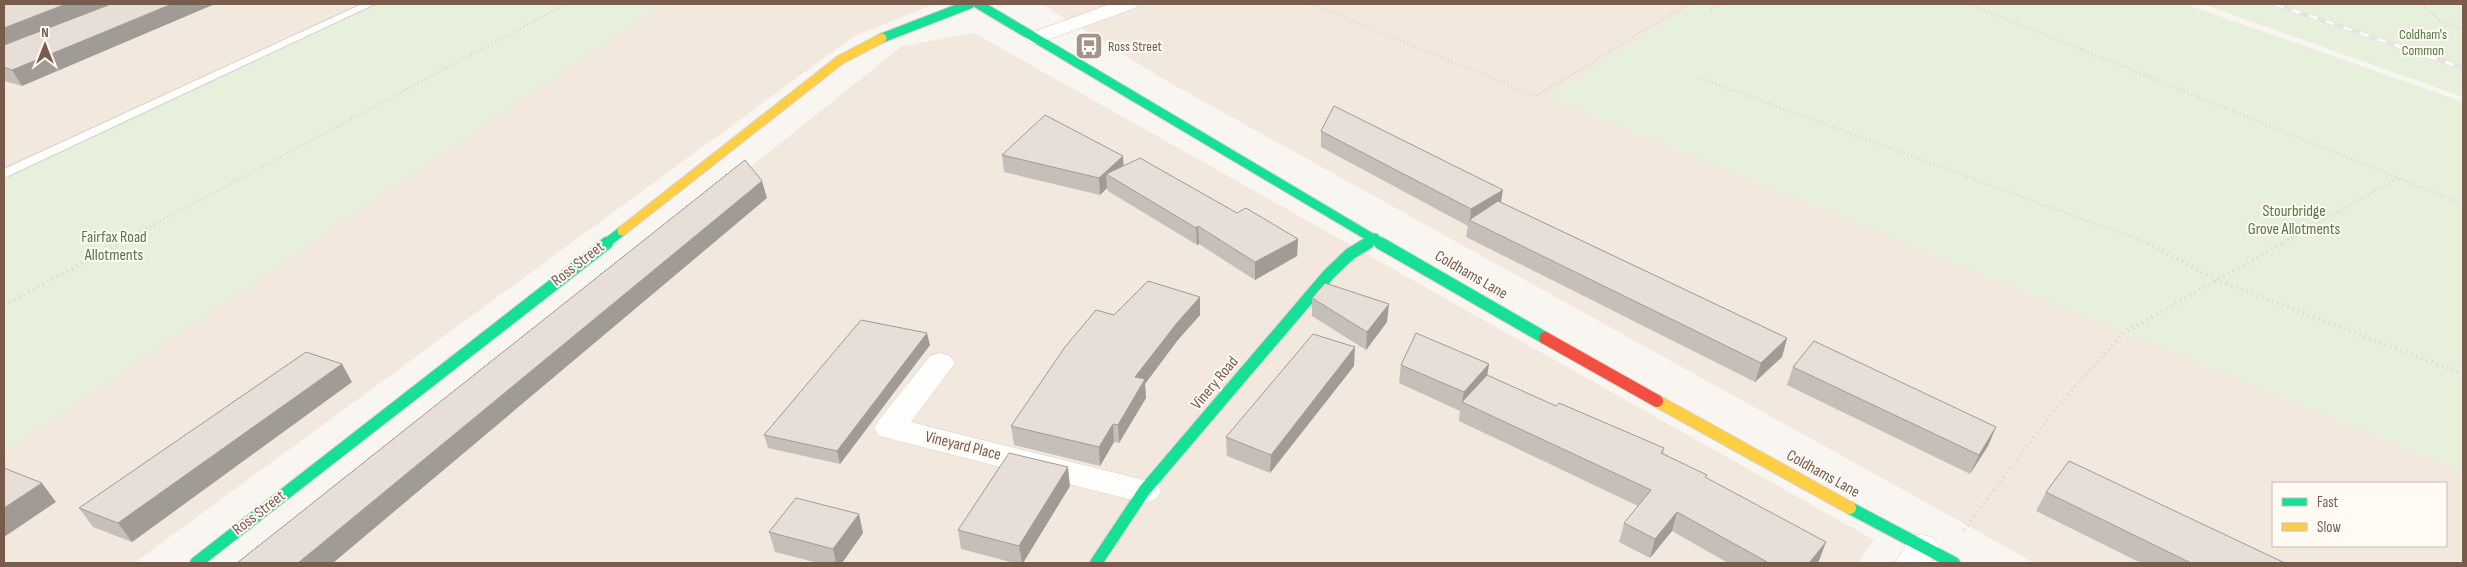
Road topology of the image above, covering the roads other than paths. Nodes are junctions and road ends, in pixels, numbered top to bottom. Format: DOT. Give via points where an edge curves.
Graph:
graph roads {
  1 [pos="370,4"];
  2 [pos="970,4"];
  3 [pos="978,4"];
  4 [pos="1128,4"];
  5 [pos="1035,38"];
  6 [pos="4,174"];
  7 [pos="1375,238"];
  8 [pos="940,363"];
  9 [pos="1144,491"];
  10 [pos="1933,558"];
  11 [pos="196,561"];
  12 [pos="1096,563"];
  1 -- 6 [label="lane"];
  2 -- 11 [label="street, Ross Street" via="910,24 873,40 840,60"];
  3 -- 5 [label="street, Coldhams Lane"];
  4 -- 5 [label="street"];
  5 -- 7 [label="street, Coldhams Lane"];
  7 -- 9 [label="street, Vinery Road" via="1350,254 1329,274"];
  7 -- 10 [label="street, Coldhams Lane"];
  8 -- 9 [label="street, Vineyard Place" via="890,428"];
  9 -- 12 [label="street, Vinery Road"];
}
